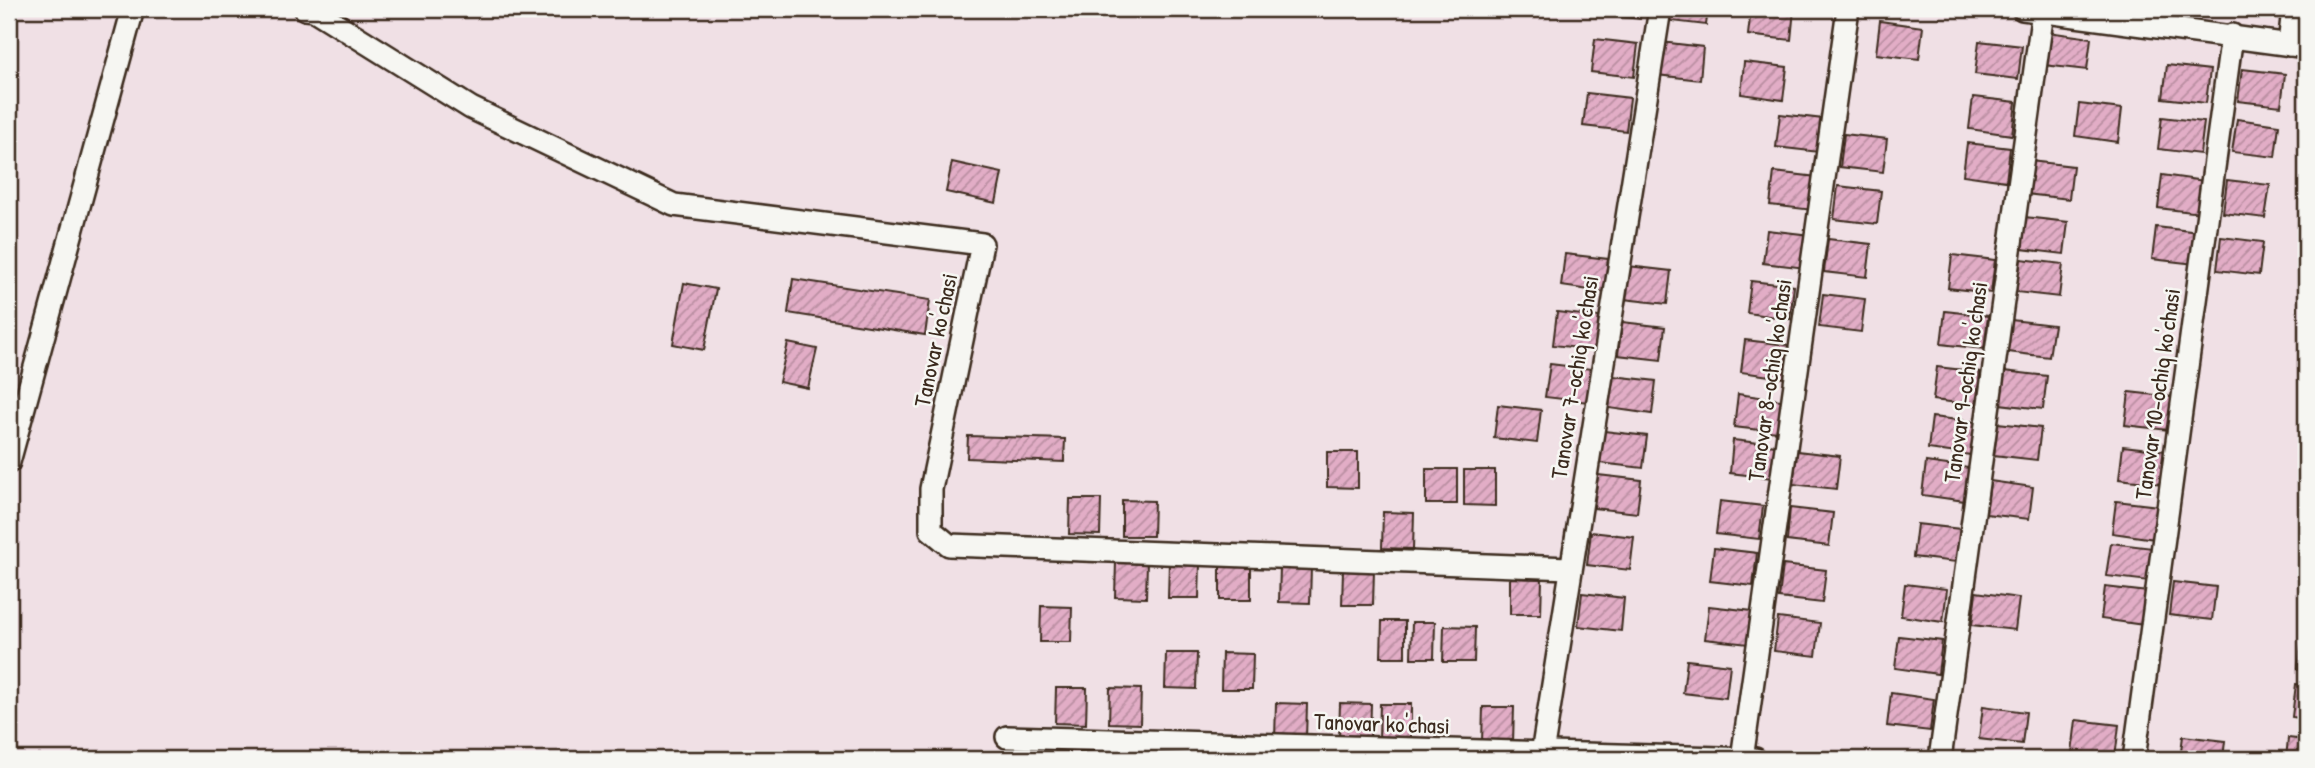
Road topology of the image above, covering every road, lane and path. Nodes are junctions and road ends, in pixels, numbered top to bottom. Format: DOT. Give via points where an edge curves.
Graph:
graph roads {
  1 [pos="133,9"];
  2 [pos="312,9"];
  3 [pos="1660,9"];
  4 [pos="1848,9"];
  5 [pos="2293,9"];
  6 [pos="2033,10"];
  7 [pos="2232,36"];
  8 [pos="2298,46"];
  9 [pos="9,462"];
  10 [pos="1570,568"];
  11 [pos="1007,737"];
  12 [pos="1542,754"];
  13 [pos="1742,759"];
  14 [pos="1755,759"];
  15 [pos="1940,759"];
  16 [pos="2134,759"];
  1 -- 9 [label="street"];
  2 -- 10 [label="street, Tanovar ko'chasi" via="471,108 674,205 982,243 931,489 931,530 950,545"];
  3 -- 10 [label="street, Tanovar 7-ochiq ko'chasi"];
  4 -- 13 [label="street, Tanovar 8-ochiq ko'chasi"];
  5 -- 8 [label="street"];
  6 -- 7 [label="street"];
  6 -- 15 [label="street, Tanovar 9-ochiq ko'chasi"];
  7 -- 8 [label="street"];
  7 -- 16 [label="street, Tanovar 10-ochiq ko'chasi"];
  10 -- 12 [label="street, Tanovar 7-ochiq ko'chasi"];
  11 -- 12 [label="street, Tanovar ko'chasi"];
  12 -- 13 [label="street, Tanovar ko'chasi"];
  13 -- 14 [label="street, Tanovar ko'chasi"];
}
